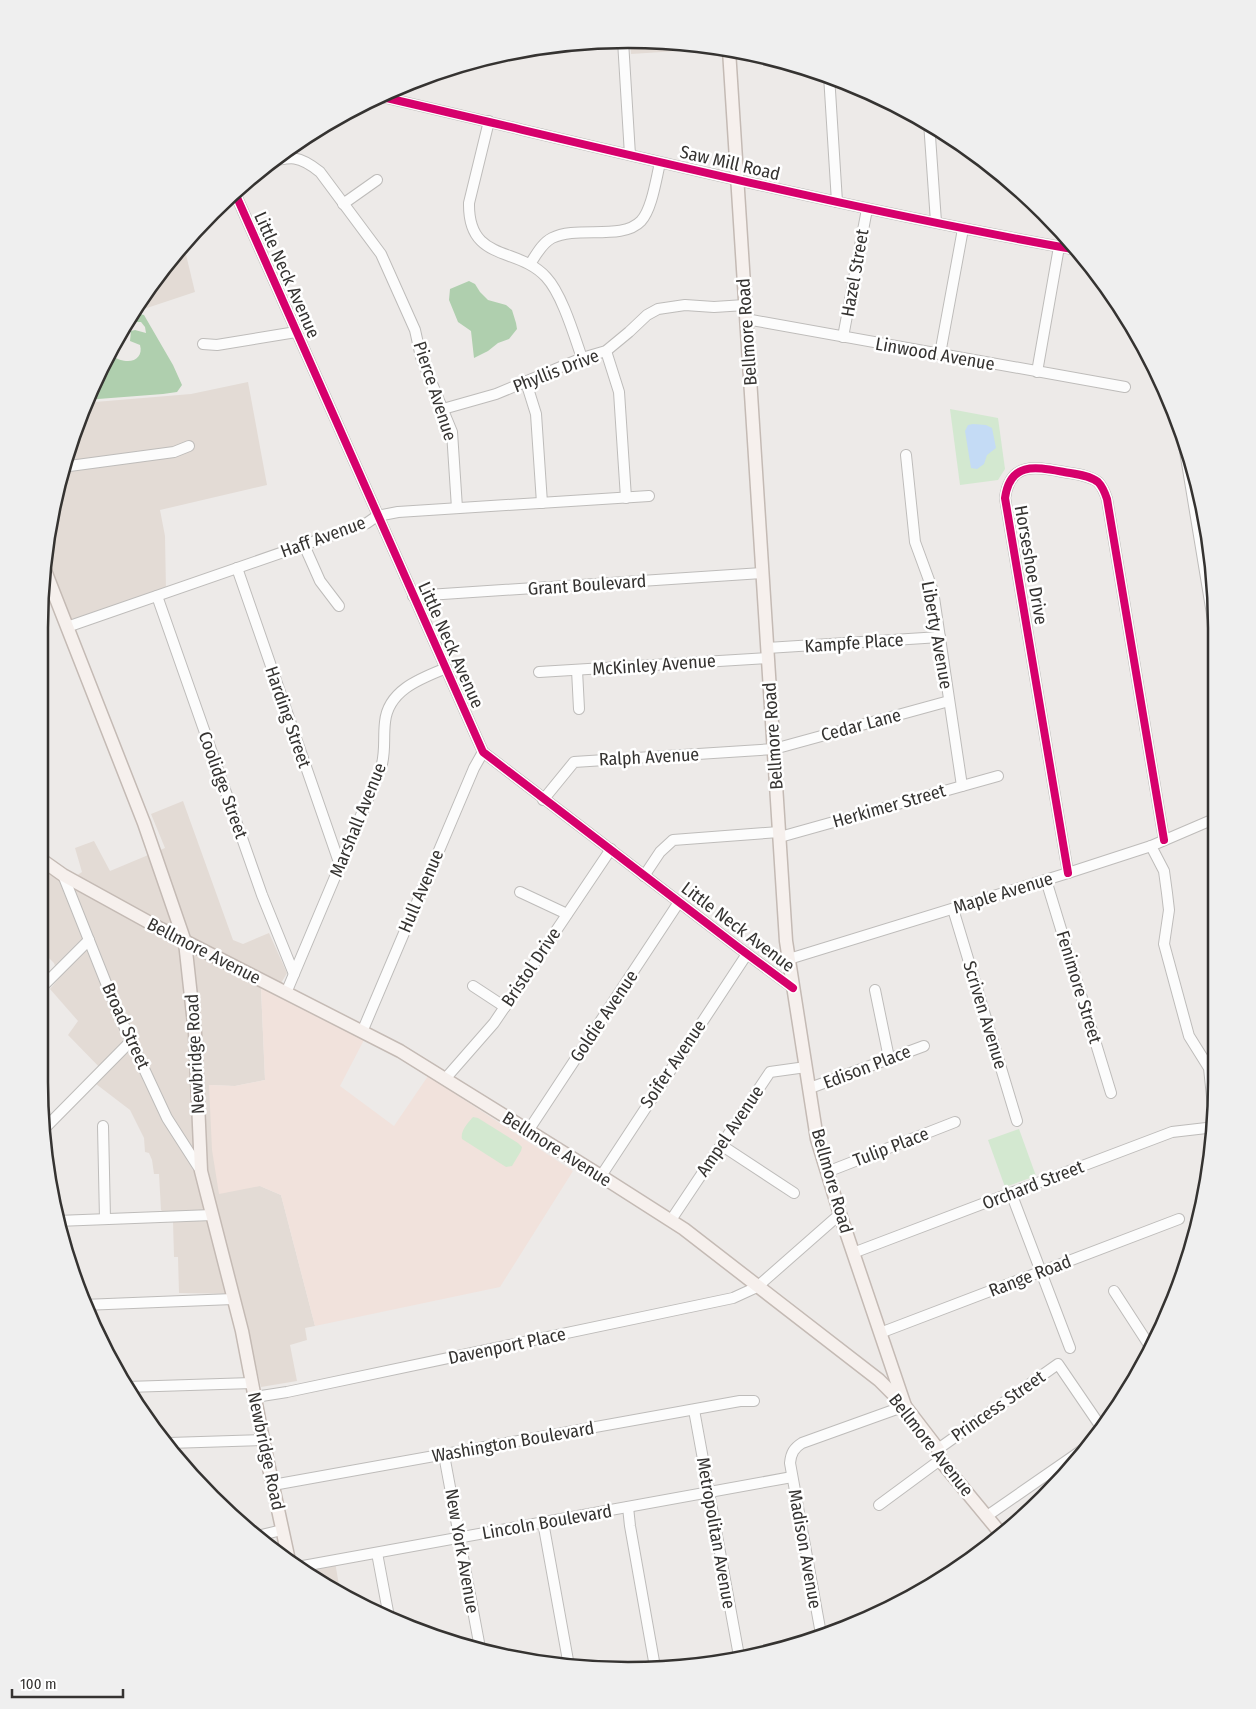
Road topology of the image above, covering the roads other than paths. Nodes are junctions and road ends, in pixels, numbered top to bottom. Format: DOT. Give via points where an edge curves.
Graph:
graph roads {
  1 [pos="623,48"];
  2 [pos="729,57"];
  3 [pos="830,84"];
  4 [pos="390,99"];
  5 [pos="489,122"];
  6 [pos="930,132"];
  7 [pos="630,156"];
  8 [pos="288,158"];
  9 [pos="660,163"];
  10 [pos="378,180"];
  11 [pos="737,181"];
  12 [pos="238,199"];
  13 [pos="837,202"];
  14 [pos="343,204"];
  15 [pos="867,209"];
  16 [pos="936,222"];
  17 [pos="963,228"];
  18 [pos="1059,247"];
  19 [pos="1067,248"];
  20 [pos="530,264"];
  21 [pos="745,305"];
  22 [pos="746,319"];
  23 [pos="296,332"];
  24 [pos="843,338"];
  25 [pos="203,344"];
  26 [pos="606,352"];
  27 [pos="940,354"];
  28 [pos="582,358"];
  29 [pos="1037,372"];
  30 [pos="526,382"];
  31 [pos="1125,387"];
  32 [pos="443,409"];
  33 [pos="189,446"];
  34 [pos="906,455"];
  35 [pos="71,466"];
  36 [pos="649,496"];
  37 [pos="626,498"];
  38 [pos="542,503"];
  39 [pos="457,508"];
  40 [pos="378,516"];
  41 [pos="1199,527"];
  42 [pos="304,545"];
  43 [pos="1205,567"];
  44 [pos="237,568"];
  45 [pos="762,573"];
  46 [pos="49,593"];
  47 [pos="157,596"];
  48 [pos="412,596"];
  49 [pos="339,606"];
  50 [pos="67,627"];
  51 [pos="940,637"];
  52 [pos="768,653"];
  53 [pos="444,669"];
  54 [pos="577,670"];
  55 [pos="539,672"];
  56 [pos="949,701"];
  57 [pos="580,709"];
  58 [pos="774,749"];
  59 [pos="483,752"];
  60 [pos="998,776"];
  61 [pos="962,786"];
  62 [pos="544,800"];
  63 [pos="1208,822"];
  64 [pos="779,834"];
  65 [pos="1164,840"];
  66 [pos="1151,846"];
  67 [pos="611,849"];
  68 [pos="48,864"];
  69 [pos="340,865"];
  70 [pos="1068,873"];
  71 [pos="63,875"];
  72 [pos="644,876"];
  73 [pos="1046,880"];
  74 [pos="520,892"];
  75 [pos="679,902"];
  76 [pos="953,909"];
  77 [pos="567,914"];
  78 [pos="89,940"];
  79 [pos="185,942"];
  80 [pos="747,954"];
  81 [pos="789,959"];
  82 [pos="294,974"];
  83 [pos="48,981"];
  84 [pos="473,986"];
  85 [pos="793,988"];
  86 [pos="875,990"];
  87 [pos="286,994"];
  88 [pos="504,1007"];
  89 [pos="362,1032"];
  90 [pos="131,1041"];
  91 [pos="924,1046"];
  92 [pos="889,1058"];
  93 [pos="1208,1066"];
  94 [pos="806,1067"];
  95 [pos="446,1079"];
  96 [pos="810,1088"];
  97 [pos="1111,1093"];
  98 [pos="1017,1121"];
  99 [pos="955,1122"];
  100 [pos="49,1124"];
  101 [pos="103,1126"];
  102 [pos="1206,1127"];
  103 [pos="528,1130"];
  104 [pos="721,1145"];
  105 [pos="201,1171"];
  106 [pos="826,1172"];
  107 [pos="601,1176"];
  108 [pos="794,1193"];
  109 [pos="1011,1193"];
  110 [pos="840,1214"];
  111 [pos="212,1215"];
  112 [pos="105,1219"];
  113 [pos="1179,1219"];
  114 [pos="671,1220"];
  115 [pos="65,1221"];
  116 [pos="853,1253"];
  117 [pos="1041,1272"];
  118 [pos="757,1287"];
  119 [pos="1114,1292"];
  120 [pos="233,1299"];
  121 [pos="93,1305"];
  122 [pos="880,1333"];
  123 [pos="1147,1342"];
  124 [pos="1070,1348"];
  125 [pos="252,1383"];
  126 [pos="135,1387"];
  127 [pos="255,1397"];
  128 [pos="754,1401"];
  129 [pos="905,1406"];
  130 [pos="694,1410"];
  131 [pos="1098,1422"];
  132 [pos="263,1440"];
  133 [pos="174,1443"];
  134 [pos="939,1454"];
  135 [pos="444,1455"];
  136 [pos="1067,1461"];
  137 [pos="792,1477"];
  138 [pos="273,1485"];
  139 [pos="709,1492"];
  140 [pos="879,1505"];
  141 [pos="628,1507"];
  142 [pos="987,1516"];
  143 [pos="544,1522"];
  144 [pos="997,1528"];
  145 [pos="282,1530"];
  146 [pos="265,1534"];
  147 [pos="460,1538"];
  148 [pos="287,1551"];
  149 [pos="377,1553"];
  150 [pos="307,1565"];
  151 [pos="388,1609"];
  152 [pos="820,1629"];
  153 [pos="479,1642"];
  154 [pos="738,1651"];
  155 [pos="568,1658"];
  156 [pos="654,1661"];
  1 -- 7 [label="street"];
  2 -- 11 [label="main road, Bellmore Road"];
  3 -- 13 [label="street"];
  4 -- 5 [label="street, Saw Mill Road"];
  5 -- 7 [label="street, Saw Mill Road"];
  5 -- 20 [label="street" via="470,203 472,226 482,242 494,251"];
  6 -- 16 [label="street"];
  7 -- 9 [label="street, Saw Mill Road"];
  8 -- 14 [label="street, Pierce Avenue" via="309,162"];
  9 -- 11 [label="street, Saw Mill Road"];
  9 -- 20 [label="street" via="642,220 634,226 552,238"];
  10 -- 14 [label="street"];
  11 -- 13 [label="street, Saw Mill Road"];
  11 -- 21 [label="main road, Bellmore Road"];
  12 -- 23 [label="street, Little Neck Avenue"];
  13 -- 15 [label="street, Saw Mill Road"];
  14 -- 32 [label="street, Pierce Avenue" via="381,254 415,330 422,358"];
  15 -- 16 [label="street, Saw Mill Road"];
  15 -- 24 [label="street, Hazel Street"];
  16 -- 17 [label="street, Saw Mill Road"];
  17 -- 18 [label="street, Saw Mill Road"];
  17 -- 27 [label="street"];
  18 -- 19 [label="street, Saw Mill Road"];
  18 -- 29 [label="street"];
  20 -- 28 [label="street" via="552,283"];
  21 -- 22 [label="main road, Bellmore Road"];
  21 -- 26 [label="street, Phyllis Drive" via="658,308"];
  22 -- 24 [label="street, Linwood Avenue"];
  22 -- 45 [label="main road, Bellmore Road"];
  23 -- 25 [label="street" via="217,345"];
  23 -- 40 [label="street, Little Neck Avenue"];
  24 -- 27 [label="street, Linwood Avenue"];
  26 -- 28 [label="street, Phyllis Drive"];
  26 -- 37 [label="street" via="619,392"];
  27 -- 29 [label="street, Linwood Avenue"];
  28 -- 30 [label="street, Phyllis Drive"];
  29 -- 31 [label="street, Linwood Avenue"];
  30 -- 32 [label="street, Phyllis Drive"];
  30 -- 38 [label="street" via="536,414"];
  32 -- 39 [label="street, Pierce Avenue" via="452,432"];
  33 -- 35 [label="street" via="174,452"];
  34 -- 51 [label="street, Liberty Avenue" via="915,542 933,591"];
  36 -- 37 [label="street, Haff Avenue"];
  37 -- 38 [label="street, Haff Avenue"];
  38 -- 39 [label="street, Haff Avenue"];
  39 -- 40 [label="street, Haff Avenue"];
  40 -- 42 [label="street, Haff Avenue" via="367,523"];
  40 -- 48 [label="street, Little Neck Avenue"];
  41 -- 43 [label="street"];
  42 -- 44 [label="street, Haff Avenue"];
  42 -- 49 [label="street" via="320,580"];
  44 -- 47 [label="street, Haff Avenue"];
  44 -- 69 [label="street, Harding Street"];
  45 -- 48 [label="street, Grant Boulevard"];
  45 -- 52 [label="main road, Bellmore Road"];
  46 -- 50 [label="main road, Newbridge Road"];
  47 -- 50 [label="street, Haff Avenue"];
  47 -- 82 [label="street, Coolidge Street" via="262,895"];
  48 -- 53 [label="street, Little Neck Avenue"];
  50 -- 79 [label="main road, Newbridge Road" via="144,823"];
  51 -- 52 [label="street, Kampfe Place"];
  51 -- 56 [label="street, Liberty Avenue"];
  52 -- 54 [label="street, McKinley Avenue"];
  52 -- 58 [label="main road, Bellmore Road"];
  53 -- 59 [label="street, Little Neck Avenue"];
  53 -- 69 [label="street, Marshall Avenue" via="408,686 391,702 385,722 381,768"];
  54 -- 55 [label="street, McKinley Avenue"];
  54 -- 57 [label="street"];
  56 -- 58 [label="street, Cedar Lane"];
  56 -- 61 [label="street, Liberty Avenue"];
  58 -- 62 [label="street, Ralph Avenue" via="574,762"];
  58 -- 64 [label="main road, Bellmore Road"];
  59 -- 62 [label="street, Little Neck Avenue"];
  59 -- 89 [label="street, Hull Avenue"];
  60 -- 61 [label="street, Herkimer Street"];
  61 -- 64 [label="street, Herkimer Street"];
  62 -- 67 [label="street, Little Neck Avenue"];
  63 -- 65 [label="street, Maple Avenue"];
  64 -- 72 [label="street, Herkimer Street" via="673,840 660,852"];
  64 -- 81 [label="main road, Bellmore Road"];
  65 -- 66 [label="street, Maple Avenue"];
  65 -- 70 [label="street, Horseshoe Drive" via="1107,499 1097,482 1087,476 1038,468 1024,469 1006,485 1005,498"];
  66 -- 70 [label="street, Maple Avenue"];
  66 -- 93 [label="street" via="1164,871 1167,893 1169,910 1164,944 1189,1036"];
  67 -- 72 [label="street, Little Neck Avenue"];
  67 -- 77 [label="street, Bristol Drive"];
  68 -- 71 [label="main road, Bellmore Avenue"];
  69 -- 82 [label="street, Marshall Avenue"];
  70 -- 73 [label="street, Maple Avenue"];
  71 -- 78 [label="street, Broad Street"];
  71 -- 79 [label="main road, Bellmore Avenue"];
  72 -- 75 [label="street, Little Neck Avenue"];
  73 -- 76 [label="street, Maple Avenue"];
  73 -- 97 [label="street, Fenimore Street"];
  74 -- 77 [label="street"];
  75 -- 80 [label="street, Little Neck Avenue"];
  75 -- 103 [label="street, Goldie Avenue"];
  76 -- 81 [label="street, Maple Avenue"];
  76 -- 98 [label="street, Scriven Avenue"];
  77 -- 88 [label="street, Bristol Drive"];
  78 -- 83 [label="street"];
  78 -- 90 [label="street, Broad Street"];
  79 -- 87 [label="main road, Bellmore Avenue"];
  79 -- 105 [label="main road, Newbridge Road" via="195,1032"];
  80 -- 85 [label="street, Little Neck Avenue"];
  80 -- 107 [label="street, Soifer Avenue"];
  81 -- 85 [label="main road, Bellmore Road"];
  82 -- 87 [label="street, Marshall Avenue"];
  84 -- 88 [label="street"];
  85 -- 94 [label="main road, Bellmore Road"];
  86 -- 92 [label="street"];
  87 -- 89 [label="main road, Bellmore Avenue"];
  88 -- 95 [label="street, Bristol Drive"];
  89 -- 95 [label="main road, Bellmore Avenue"];
  90 -- 100 [label="street"];
  90 -- 105 [label="street, Broad Street" via="167,1118"];
  91 -- 92 [label="street, Edison Place"];
  92 -- 96 [label="street, Edison Place"];
  94 -- 96 [label="main road, Bellmore Road"];
  94 -- 104 [label="street, Ampel Avenue" via="770,1072"];
  95 -- 103 [label="main road, Bellmore Avenue"];
  96 -- 106 [label="main road, Bellmore Road" via="817,1139"];
  99 -- 106 [label="street, Tulip Place"];
  101 -- 112 [label="street"];
  102 -- 109 [label="street, Orchard Street" via="1172,1132"];
  103 -- 107 [label="main road, Bellmore Avenue"];
  104 -- 108 [label="street"];
  104 -- 114 [label="street, Ampel Avenue"];
  105 -- 111 [label="main road, Newbridge Road"];
  106 -- 110 [label="main road, Bellmore Road"];
  107 -- 114 [label="main road, Bellmore Avenue"];
  109 -- 116 [label="street, Orchard Street"];
  109 -- 117 [label="street"];
  110 -- 116 [label="main road, Bellmore Road"];
  110 -- 118 [label="street, Davenport Place"];
  111 -- 112 [label="street"];
  111 -- 120 [label="main road, Newbridge Road"];
  112 -- 115 [label="street"];
  113 -- 117 [label="street, Range Road"];
  114 -- 118 [label="main road, Bellmore Avenue"];
  116 -- 122 [label="main road, Bellmore Road"];
  117 -- 122 [label="street, Range Road"];
  117 -- 124 [label="street"];
  118 -- 127 [label="street, Davenport Place" via="733,1298"];
  118 -- 129 [label="main road, Bellmore Avenue" via="879,1380"];
  119 -- 123 [label="street"];
  120 -- 121 [label="street"];
  120 -- 125 [label="main road, Newbridge Road"];
  122 -- 129 [label="main road, Bellmore Road"];
  125 -- 126 [label="street"];
  125 -- 127 [label="main road, Newbridge Road"];
  127 -- 132 [label="main road, Newbridge Road"];
  128 -- 130 [label="street, Washington Boulevard"];
  129 -- 134 [label="main road, Bellmore Avenue"];
  129 -- 137 [label="street, Madison Avenue" via="802,1443 792,1452"];
  130 -- 135 [label="street, Washington Boulevard"];
  130 -- 139 [label="street, Metropolitan Avenue"];
  131 -- 134 [label="street, Princess Street" via="1058,1364"];
  132 -- 133 [label="street"];
  132 -- 138 [label="main road, Newbridge Road"];
  134 -- 140 [label="street, Princess Street"];
  134 -- 142 [label="main road, Bellmore Avenue"];
  135 -- 138 [label="street, Washington Boulevard"];
  135 -- 147 [label="street, New York Avenue"];
  136 -- 142 [label="street"];
  137 -- 139 [label="street, Lincoln Boulevard"];
  137 -- 152 [label="street, Madison Avenue"];
  138 -- 145 [label="main road, Newbridge Road"];
  139 -- 141 [label="street, Lincoln Boulevard"];
  139 -- 154 [label="street, Metropolitan Avenue"];
  141 -- 143 [label="street, Lincoln Boulevard"];
  141 -- 156 [label="street"];
  142 -- 144 [label="main road, Bellmore Avenue"];
  143 -- 147 [label="street, Lincoln Boulevard"];
  143 -- 155 [label="street"];
  145 -- 146 [label="street"];
  145 -- 148 [label="main road, Newbridge Road"];
  147 -- 149 [label="street, Lincoln Boulevard"];
  147 -- 153 [label="street, New York Avenue"];
  149 -- 150 [label="street, Lincoln Boulevard"];
  149 -- 151 [label="street"];
}
